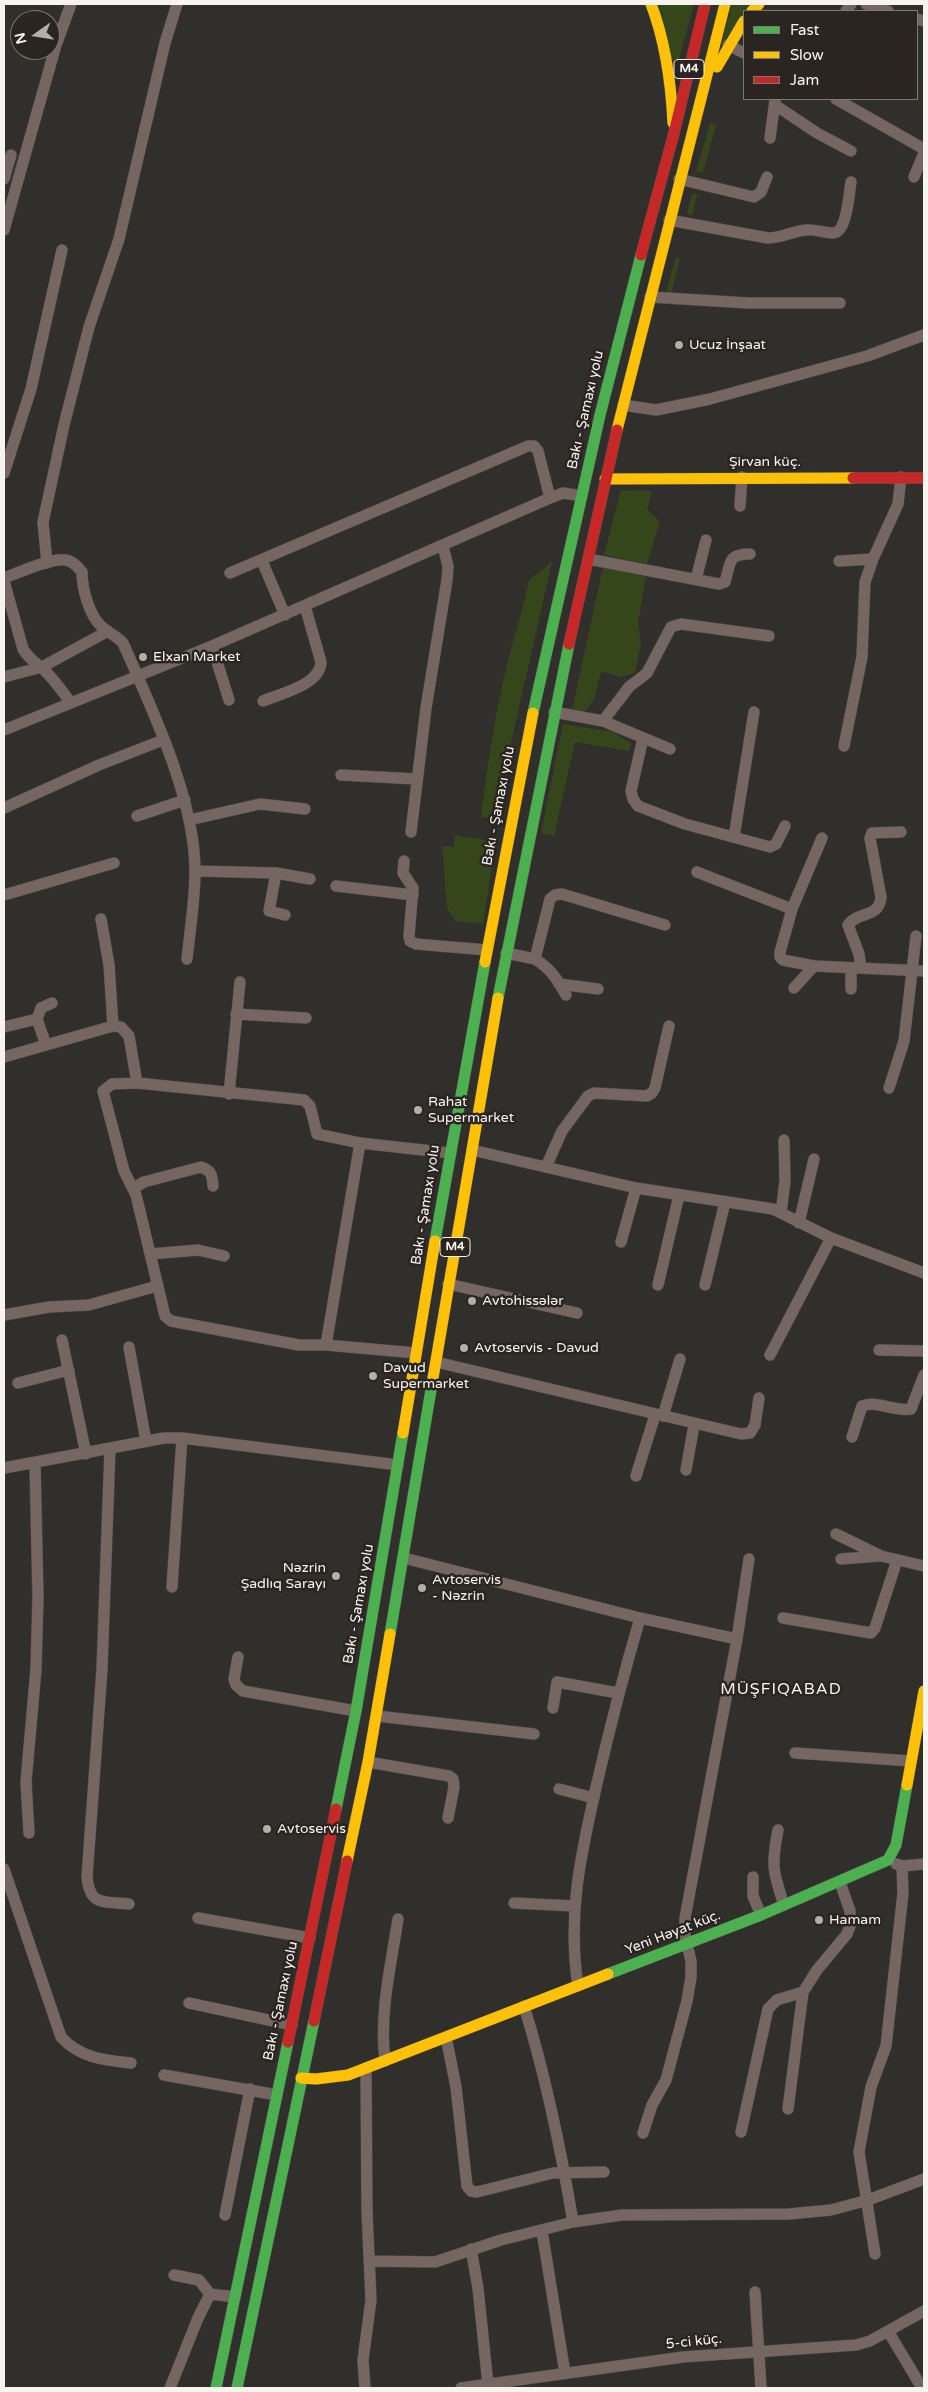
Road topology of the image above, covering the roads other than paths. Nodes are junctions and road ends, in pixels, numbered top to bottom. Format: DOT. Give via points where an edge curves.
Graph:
graph roads {
  1 [pos="71,4"];
  2 [pos="177,4"];
  3 [pos="651,4"];
  4 [pos="705,4"];
  5 [pos="724,4"];
  6 [pos="866,4"];
  7 [pos="885,10"];
  8 [pos="743,22"];
  9 [pos="728,45"];
  10 [pos="743,52"];
  11 [pos="838,100"];
  12 [pos="775,102"];
  13 [pos="698,110"];
  14 [pos="674,133"];
  15 [pos="770,138"];
  16 [pos="924,149"];
  17 [pos="851,151"];
  18 [pos="924,153"];
  19 [pos="11,155"];
  20 [pos="767,177"];
  21 [pos="914,177"];
  22 [pos="4,179"];
  23 [pos="679,180"];
  24 [pos="851,182"];
  25 [pos="8,200"];
  26 [pos="669,220"];
  27 [pos="4,230"];
  28 [pos="62,250"];
  29 [pos="650,297"];
  30 [pos="840,303"];
  31 [pos="924,336"];
  32 [pos="623,405"];
  33 [pos="4,473"];
  34 [pos="742,477"];
  35 [pos="901,477"];
  36 [pos="924,478"];
  37 [pos="605,479"];
  38 [pos="582,496"];
  39 [pos="550,498"];
  40 [pos="740,506"];
  41 [pos="706,540"];
  42 [pos="443,546"];
  43 [pos="750,554"];
  44 [pos="588,559"];
  45 [pos="873,559"];
  46 [pos="262,561"];
  47 [pos="839,561"];
  48 [pos="46,563"];
  49 [pos="230,574"];
  50 [pos="696,579"];
  51 [pos="4,580"];
  52 [pos="305,606"];
  53 [pos="284,615"];
  54 [pos="108,631"];
  55 [pos="769,636"];
  56 [pos="212,646"];
  57 [pos="42,667"];
  58 [pos="4,677"];
  59 [pos="138,677"];
  60 [pos="229,700"];
  61 [pos="263,701"];
  62 [pos="71,703"];
  63 [pos="554,712"];
  64 [pos="754,712"];
  65 [pos="603,720"];
  66 [pos="4,730"];
  67 [pos="643,738"];
  68 [pos="163,740"];
  69 [pos="844,746"];
  70 [pos="670,749"];
  71 [pos="341,775"];
  72 [pos="416,779"];
  73 [pos="185,800"];
  74 [pos="4,808"];
  75 [pos="305,809"];
  76 [pos="137,816"];
  77 [pos="189,820"];
  78 [pos="785,826"];
  79 [pos="411,832"];
  80 [pos="902,832"];
  81 [pos="734,838"];
  82 [pos="822,838"];
  83 [pos="404,861"];
  84 [pos="114,863"];
  85 [pos="195,871"];
  86 [pos="697,872"];
  87 [pos="276,873"];
  88 [pos="310,879"];
  89 [pos="336,886"];
  90 [pos="4,895"];
  91 [pos="413,895"];
  92 [pos="792,909"];
  93 [pos="285,915"];
  94 [pos="101,919"];
  95 [pos="666,925"];
  96 [pos="916,936"];
  97 [pos="487,950"];
  98 [pos="506,954"];
  99 [pos="187,959"];
  100 [pos="535,959"];
  101 [pos="814,966"];
  102 [pos="856,968"];
  103 [pos="919,970"];
  104 [pos="240,982"];
  105 [pos="560,984"];
  106 [pos="794,988"];
  107 [pos="598,989"];
  108 [pos="851,989"];
  109 [pos="566,995"];
  110 [pos="52,1002"];
  111 [pos="236,1014"];
  112 [pos="37,1018"];
  113 [pos="306,1018"];
  114 [pos="113,1026"];
  115 [pos="669,1026"];
  116 [pos="4,1027"];
  117 [pos="46,1045"];
  118 [pos="4,1057"];
  119 [pos="137,1083"];
  120 [pos="889,1088"];
  121 [pos="229,1094"];
  122 [pos="784,1140"];
  123 [pos="360,1143"];
  124 [pos="472,1150"];
  125 [pos="450,1153"];
  126 [pos="814,1159"];
  127 [pos="546,1167"];
  128 [pos="213,1186"];
  129 [pos="134,1188"];
  130 [pos="636,1188"];
  131 [pos="679,1195"];
  132 [pos="725,1202"];
  133 [pos="781,1213"];
  134 [pos="799,1223"];
  135 [pos="831,1238"];
  136 [pos="621,1242"];
  137 [pos="150,1254"];
  138 [pos="224,1256"];
  139 [pos="924,1273"];
  140 [pos="448,1284"];
  141 [pos="658,1285"];
  142 [pos="705,1285"];
  143 [pos="157,1286"];
  144 [pos="577,1313"];
  145 [pos="4,1314"];
  146 [pos="62,1340"];
  147 [pos="326,1344"];
  148 [pos="129,1347"];
  149 [pos="879,1350"];
  150 [pos="924,1351"];
  151 [pos="416,1354"];
  152 [pos="770,1355"];
  153 [pos="680,1360"];
  154 [pos="436,1362"];
  155 [pos="69,1370"];
  156 [pos="924,1375"];
  157 [pos="18,1383"];
  158 [pos="759,1398"];
  159 [pos="659,1416"];
  160 [pos="694,1424"];
  161 [pos="852,1437"];
  162 [pos="182,1438"];
  163 [pos="146,1440"];
  164 [pos="110,1449"];
  165 [pos="86,1454"];
  166 [pos="35,1464"];
  167 [pos="398,1465"];
  168 [pos="4,1468"];
  169 [pos="686,1470"];
  170 [pos="636,1476"];
  171 [pos="836,1534"];
  172 [pos="882,1556"];
  173 [pos="404,1558"];
  174 [pos="749,1559"];
  175 [pos="841,1559"];
  176 [pos="897,1560"];
  177 [pos="924,1566"];
  178 [pos="172,1587"];
  179 [pos="640,1618"];
  180 [pos="783,1618"];
  181 [pos="737,1639"];
  182 [pos="238,1657"];
  183 [pos="924,1691"];
  184 [pos="618,1693"];
  185 [pos="553,1708"];
  186 [pos="356,1711"];
  187 [pos="377,1716"];
  188 [pos="534,1734"];
  189 [pos="795,1753"];
  190 [pos="911,1761"];
  191 [pos="368,1762"];
  192 [pos="559,1789"];
  193 [pos="594,1798"];
  194 [pos="448,1818"];
  195 [pos="778,1830"];
  196 [pos="29,1833"];
  197 [pos="888,1860"];
  198 [pos="924,1864"];
  199 [pos="902,1866"];
  200 [pos="4,1869"];
  201 [pos="753,1877"];
  202 [pos="840,1882"];
  203 [pos="514,1903"];
  204 [pos="129,1904"];
  205 [pos="784,1905"];
  206 [pos="574,1906"];
  207 [pos="760,1915"];
  208 [pos="198,1918"];
  209 [pos="398,1919"];
  210 [pos="310,1938"];
  211 [pos="686,1944"];
  212 [pos="578,1986"];
  213 [pos="803,1992"];
  214 [pos="188,2003"];
  215 [pos="524,2006"];
  216 [pos="292,2025"];
  217 [pos="446,2037"];
  218 [pos="385,2061"];
  219 [pos="131,2063"];
  220 [pos="366,2068"];
  221 [pos="164,2074"];
  222 [pos="301,2078"];
  223 [pos="250,2089"];
  224 [pos="277,2095"];
  225 [pos="788,2109"];
  226 [pos="741,2132"];
  227 [pos="643,2133"];
  228 [pos="604,2172"];
  229 [pos="565,2173"];
  230 [pos="924,2179"];
  231 [pos="868,2200"];
  232 [pos="225,2215"];
  233 [pos="573,2222"];
  234 [pos="542,2231"];
  235 [pos="471,2250"];
  236 [pos="875,2254"];
  237 [pos="369,2261"];
  238 [pos="174,2275"];
  239 [pos="755,2292"];
  240 [pos="210,2294"];
  241 [pos="235,2297"];
  242 [pos="924,2311"];
  243 [pos="888,2331"];
  244 [pos="759,2350"];
  245 [pos="565,2373"];
  246 [pos="488,2385"];
  247 [pos="170,2388"];
  248 [pos="216,2388"];
  249 [pos="237,2388"];
  250 [pos="365,2388"];
  251 [pos="461,2388"];
  252 [pos="761,2388"];
  253 [pos="922,2388"];
  1 -- 25 [label="street"];
  2 -- 48 [label="street" via="119,239 89,328 64,425 43,522"];
  3 -- 14 [label="main road" via="668,60"];
  4 -- 14 [label="main road, Bakı - Şamaxı yolu / M4"];
  5 -- 13 [label="main road, M4"];
  6 -- 7 [label="street"];
  8 -- 9 [label="main road"];
  9 -- 10 [label="street"];
  9 -- 13 [label="main road"];
  11 -- 16 [label="street"];
  12 -- 15 [label="street"];
  12 -- 17 [label="street"];
  13 -- 23 [label="main road, M4"];
  14 -- 38 [label="main road, Bakı - Şamaxı yolu / M4" via="629,298"];
  18 -- 21 [label="street"];
  19 -- 22 [label="street"];
  20 -- 23 [label="street" via="761,192 754,197"];
  23 -- 26 [label="main road, M4"];
  24 -- 26 [label="street" via="844,223 835,233 808,229 780,238 768,238"];
  25 -- 27 [label="street"];
  26 -- 29 [label="main road, M4"];
  28 -- 33 [label="street" via="31,389"];
  29 -- 30 [label="street" via="748,303"];
  29 -- 32 [label="main road, M4"];
  31 -- 32 [label="street" via="868,356 710,399 656,410"];
  32 -- 37 [label="main road, M4"];
  34 -- 35 [label="main road, Şirvan küç."];
  34 -- 37 [label="main road, Şirvan küç."];
  34 -- 40 [label="street"];
  35 -- 36 [label="main road, Şirvan küç."];
  35 -- 45 [label="street" via="898,504"];
  37 -- 44 [label="main road, M4"];
  38 -- 39 [label="street" via="563,494"];
  38 -- 97 [label="main road, Bakı - Şamaxı yolu / M4" via="534,708"];
  39 -- 42 [label="street"];
  39 -- 46 [label="street" via="538,451 534,446 528,446"];
  41 -- 50 [label="street"];
  42 -- 52 [label="street"];
  42 -- 72 [label="street" via="448,566 447,580"];
  43 -- 50 [label="street" via="737,554 732,558 725,582 719,584"];
  44 -- 50 [label="street"];
  44 -- 63 [label="main road, M4"];
  45 -- 47 [label="street"];
  45 -- 69 [label="street" via="865,582 862,657"];
  46 -- 49 [label="street"];
  46 -- 53 [label="street"];
  48 -- 51 [label="street"];
  48 -- 54 [label="street" via="65,559 76,564 82,572 82,583 94,616"];
  51 -- 57 [label="street" via="23,649"];
  52 -- 53 [label="street"];
  52 -- 61 [label="street" via="321,668 311,680"];
  53 -- 56 [label="street"];
  54 -- 57 [label="street"];
  54 -- 59 [label="street" via="123,643"];
  55 -- 65 [label="street" via="681,624 670,628 647,673 629,687"];
  56 -- 59 [label="street"];
  56 -- 60 [label="street"];
  57 -- 58 [label="street"];
  57 -- 62 [label="street"];
  59 -- 62 [label="street"];
  59 -- 68 [label="street"];
  62 -- 66 [label="street"];
  63 -- 65 [label="street"];
  63 -- 98 [label="main road, M4"];
  64 -- 81 [label="street"];
  65 -- 67 [label="street"];
  67 -- 70 [label="street"];
  67 -- 81 [label="street" via="631,791 638,806"];
  68 -- 73 [label="street"];
  68 -- 74 [label="street"];
  71 -- 72 [label="street"];
  72 -- 79 [label="street"];
  73 -- 76 [label="street"];
  73 -- 77 [label="street"];
  75 -- 77 [label="street" via="260,804"];
  77 -- 85 [label="street"];
  78 -- 81 [label="street" via="776,844 770,847"];
  80 -- 102 [label="street" via="877,832 870,838 881,904 877,910 848,924 859,954"];
  82 -- 92 [label="street"];
  83 -- 91 [label="street" via="403,873 413,888"];
  84 -- 90 [label="street"];
  85 -- 87 [label="street"];
  85 -- 99 [label="street"];
  86 -- 92 [label="street"];
  87 -- 88 [label="street"];
  87 -- 93 [label="street" via="269,911"];
  89 -- 91 [label="street"];
  91 -- 97 [label="street" via="410,941"];
  92 -- 101 [label="street" via="780,957"];
  94 -- 114 [label="street" via="109,965"];
  95 -- 100 [label="street" via="555,894 550,899"];
  96 -- 103 [label="street"];
  97 -- 125 [label="main road, Bakı - Şamaxı yolu / M4"];
  98 -- 100 [label="street"];
  98 -- 124 [label="main road, M4"];
  100 -- 105 [label="street" via="548,966"];
  101 -- 102 [label="street"];
  101 -- 106 [label="street"];
  102 -- 103 [label="street"];
  102 -- 108 [label="street"];
  103 -- 120 [label="street" via="904,1041"];
  104 -- 111 [label="street"];
  105 -- 107 [label="street"];
  105 -- 109 [label="street"];
  110 -- 112 [label="street" via="42,1008"];
  111 -- 113 [label="street"];
  111 -- 121 [label="street"];
  112 -- 116 [label="street"];
  112 -- 117 [label="street"];
  114 -- 117 [label="street"];
  114 -- 119 [label="street" via="121,1027 129,1036"];
  115 -- 127 [label="street" via="656,1088 652,1093 647,1096 594,1093 588,1096 562,1131"];
  117 -- 118 [label="street"];
  119 -- 121 [label="street"];
  119 -- 129 [label="street" via="112,1084 103,1091 124,1171"];
  121 -- 123 [label="street" via="304,1100 310,1106 317,1134"];
  122 -- 133 [label="street" via="785,1181"];
  123 -- 125 [label="street"];
  123 -- 147 [label="street"];
  124 -- 127 [label="street"];
  124 -- 140 [label="main road, M4"];
  125 -- 151 [label="main road, Bakı - Şamaxı yolu / M4"];
  126 -- 134 [label="street"];
  127 -- 130 [label="street"];
  128 -- 129 [label="street" via="212,1174 201,1167 144,1182"];
  129 -- 137 [label="street"];
  130 -- 131 [label="street"];
  130 -- 136 [label="street"];
  131 -- 132 [label="street"];
  131 -- 141 [label="street"];
  132 -- 133 [label="street"];
  132 -- 142 [label="street"];
  133 -- 134 [label="street"];
  134 -- 135 [label="street"];
  135 -- 139 [label="street"];
  135 -- 152 [label="street"];
  137 -- 138 [label="street" via="198,1250"];
  137 -- 143 [label="street"];
  140 -- 144 [label="street"];
  140 -- 154 [label="main road, M4"];
  143 -- 145 [label="street" via="89,1305"];
  143 -- 147 [label="street" via="165,1316 171,1322 299,1345"];
  146 -- 155 [label="street"];
  147 -- 151 [label="street"];
  148 -- 163 [label="street"];
  149 -- 150 [label="street"];
  151 -- 167 [label="main road, Bakı - Şamaxı yolu / M4"];
  153 -- 159 [label="street"];
  154 -- 159 [label="street"];
  154 -- 173 [label="main road, M4"];
  155 -- 157 [label="street"];
  155 -- 165 [label="street"];
  156 -- 161 [label="street" via="912,1409 870,1403 862,1406"];
  158 -- 160 [label="street" via="755,1425 750,1434"];
  159 -- 160 [label="street"];
  159 -- 170 [label="street"];
  160 -- 169 [label="street"];
  162 -- 163 [label="street"];
  162 -- 167 [label="street"];
  162 -- 178 [label="street"];
  163 -- 164 [label="street"];
  164 -- 165 [label="street"];
  164 -- 204 [label="street" via="102,1669 87,1877 88,1892 92,1897"];
  165 -- 166 [label="street"];
  166 -- 168 [label="street"];
  166 -- 196 [label="street" via="38,1597 36,1669 26,1782"];
  167 -- 186 [label="main road, Bakı - Şamaxı yolu / M4"];
  171 -- 172 [label="street"];
  172 -- 175 [label="street"];
  172 -- 176 [label="street"];
  173 -- 179 [label="street"];
  173 -- 187 [label="main road, M4"];
  174 -- 181 [label="street"];
  176 -- 177 [label="street"];
  176 -- 180 [label="street" via="871,1633"];
  179 -- 181 [label="street"];
  179 -- 184 [label="street"];
  181 -- 211 [label="street" via="685,1918"];
  182 -- 186 [label="street" via="234,1679 244,1691"];
  183 -- 190 [label="main road"];
  184 -- 185 [label="street" via="556,1682"];
  184 -- 193 [label="street"];
  186 -- 210 [label="main road, Bakı - Şamaxı yolu / M4"];
  187 -- 188 [label="street"];
  187 -- 191 [label="main road, M4"];
  189 -- 190 [label="street"];
  190 -- 197 [label="main road" via="896,1845"];
  191 -- 194 [label="street" via="449,1776 454,1787"];
  191 -- 222 [label="main road, M4"];
  192 -- 193 [label="street"];
  193 -- 206 [label="street"];
  195 -- 205 [label="street" via="772,1858 774,1878"];
  197 -- 199 [label="street"];
  197 -- 202 [label="main road, Yeni Həyat küç."];
  198 -- 199 [label="street"];
  199 -- 231 [label="street" via="903,1894 886,2046 871,2087 859,2152"];
  200 -- 219 [label="street" via="61,2037 70,2047 86,2055"];
  201 -- 207 [label="street" via="753,1896"];
  202 -- 205 [label="main road, Yeni Həyat küç."];
  202 -- 213 [label="street" via="851,1923 847,1934"];
  203 -- 206 [label="street"];
  205 -- 207 [label="main road, Yeni Həyat küç."];
  206 -- 212 [label="street" via="574,1959"];
  207 -- 211 [label="main road, Yeni Həyat küç."];
  208 -- 210 [label="street"];
  209 -- 218 [label="street" via="386,2006"];
  210 -- 216 [label="main road, Bakı - Şamaxı yolu / M4"];
  211 -- 212 [label="main road, Yeni Həyat küç."];
  211 -- 227 [label="street" via="691,1961 687,2001 666,2080 652,2105"];
  212 -- 215 [label="main road, Yeni Həyat küç."];
  213 -- 225 [label="street"];
  213 -- 226 [label="street" via="777,2000 768,2008"];
  214 -- 216 [label="street"];
  215 -- 217 [label="main road, Yeni Həyat küç."];
  215 -- 229 [label="street" via="536,2044"];
  216 -- 224 [label="main road, Bakı - Şamaxı yolu / M4"];
  217 -- 218 [label="main road, Yeni Həyat küç."];
  217 -- 229 [label="street" via="456,2087 466,2186 471,2192 553,2172"];
  218 -- 220 [label="main road, Yeni Həyat küç."];
  220 -- 222 [label="main road, Yeni Həyat küç." via="334,2077"];
  220 -- 237 [label="street"];
  221 -- 223 [label="street"];
  222 -- 249 [label="main road, M4"];
  223 -- 224 [label="street"];
  223 -- 232 [label="street"];
  224 -- 241 [label="main road, Bakı - Şamaxı yolu / M4"];
  228 -- 229 [label="street"];
  229 -- 233 [label="street"];
  230 -- 231 [label="street"];
  231 -- 233 [label="street" via="809,2212 622,2214"];
  231 -- 236 [label="street"];
  233 -- 234 [label="street"];
  234 -- 235 [label="street"];
  234 -- 245 [label="street"];
  235 -- 237 [label="street" via="435,2262"];
  235 -- 246 [label="street"];
  237 -- 250 [label="street" via="371,2300 363,2360"];
  238 -- 240 [label="street" via="200,2280"];
  239 -- 244 [label="street"];
  240 -- 241 [label="street"];
  240 -- 247 [label="street"];
  241 -- 248 [label="main road, Bakı - Şamaxı yolu / M4"];
  242 -- 243 [label="street, 5-ci küç."];
  243 -- 244 [label="street, 5-ci küç." via="856,2345"];
  243 -- 253 [label="street"];
  244 -- 245 [label="street, 5-ci küç."];
  244 -- 252 [label="street"];
  245 -- 246 [label="street, 5-ci küç."];
  246 -- 251 [label="street, 5-ci küç."];
}
